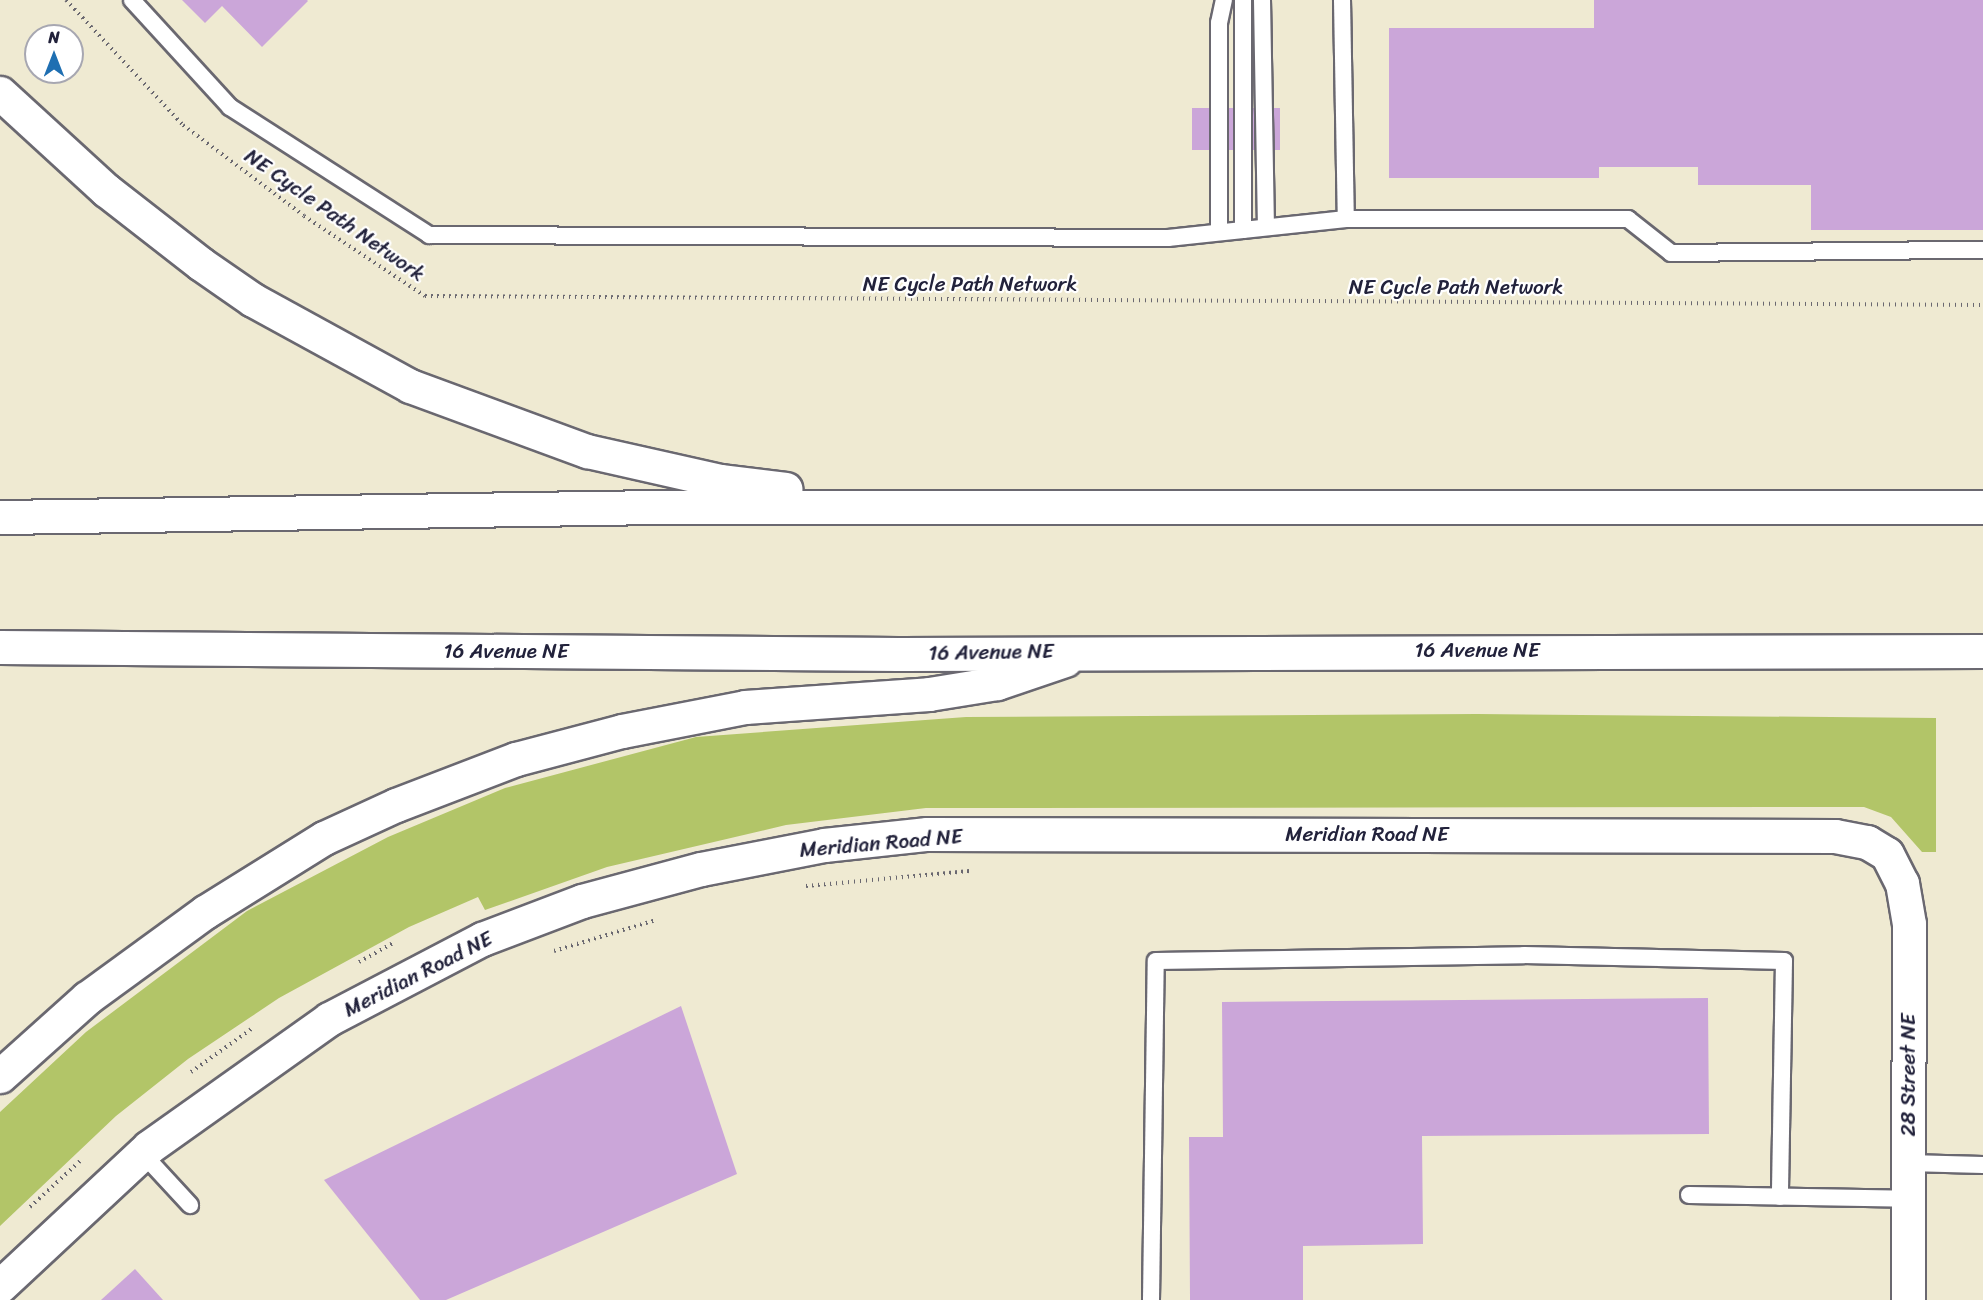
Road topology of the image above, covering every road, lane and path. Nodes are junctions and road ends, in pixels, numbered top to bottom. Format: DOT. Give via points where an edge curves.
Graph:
graph roads {
  1 [pos="66,0"];
  2 [pos="132,0"];
  3 [pos="1224,0"];
  4 [pos="1243,0"];
  5 [pos="1262,0"];
  6 [pos="1342,0"];
  7 [pos="0,93"];
  8 [pos="1346,219"];
  9 [pos="1266,228"];
  10 [pos="1243,230"];
  11 [pos="1220,232"];
  12 [pos="1983,250"];
  13 [pos="1983,305"];
  14 [pos="1051,507"];
  15 [pos="1983,507"];
  16 [pos="0,517"];
  17 [pos="0,647"];
  18 [pos="1096,650"];
  19 [pos="1983,651"];
  20 [pos="1887,854"];
  21 [pos="982,871"];
  22 [pos="801,887"];
  23 [pos="662,918"];
  24 [pos="397,942"];
  25 [pos="548,953"];
  26 [pos="348,969"];
  27 [pos="260,1023"];
  28 [pos="0,1076"];
  29 [pos="184,1078"];
  30 [pos="90,1153"];
  31 [pos="142,1153"];
  32 [pos="1908,1163"];
  33 [pos="1983,1165"];
  34 [pos="1689,1195"];
  35 [pos="1780,1197"];
  36 [pos="1908,1199"];
  37 [pos="190,1205"];
  38 [pos="23,1214"];
  39 [pos="0,1286"];
  40 [pos="1151,1300"];
  41 [pos="1908,1300"];
  1 -- 13 [label="path, NE Cycle Path Network" via="183,125 304,216 425,296"];
  2 -- 11 [label="lane" via="230,107 429,235 1168,238"];
  3 -- 11 [label="lane" via="1219,23"];
  4 -- 10 [label="lane"];
  5 -- 9 [label="lane"];
  6 -- 8 [label="lane"];
  7 -- 14 [label="main road" via="150,226 253,300 363,362 467,410 587,451 720,481"];
  8 -- 9 [label="lane"];
  8 -- 12 [label="lane" via="1628,219 1671,253"];
  9 -- 10 [label="lane"];
  10 -- 11 [label="lane"];
  14 -- 15 [label="main road"];
  14 -- 16 [label="main road" via="660,507"];
  17 -- 18 [label="main road, 16 Avenue NE" via="898,654"];
  18 -- 19 [label="main road, 16 Avenue NE"];
  18 -- 28 [label="main road" via="997,683 928,694 745,707 622,730 516,759 396,805 324,838 205,912 87,998"];
  20 -- 31 [label="main road, Meridian Road NE" via="1868,842 1834,836 927,834 824,845 626,890 482,939 329,1019"];
  20 -- 32 [label="main road, 28 Street NE" via="1902,883 1909,924"];
  21 -- 22 [label="path"];
  23 -- 25 [label="path"];
  24 -- 26 [label="path"];
  27 -- 29 [label="path"];
  30 -- 38 [label="path"];
  31 -- 37 [label="lane"];
  31 -- 39 [label="main road, Meridian Road NE"];
  32 -- 33 [label="lane"];
  32 -- 36 [label="main road, 28 Street NE"];
  34 -- 35 [label="lane"];
  35 -- 36 [label="lane"];
  35 -- 40 [label="lane" via="1784,961 1524,955 1156,961"];
  36 -- 41 [label="main road, 28 Street NE"];
}
